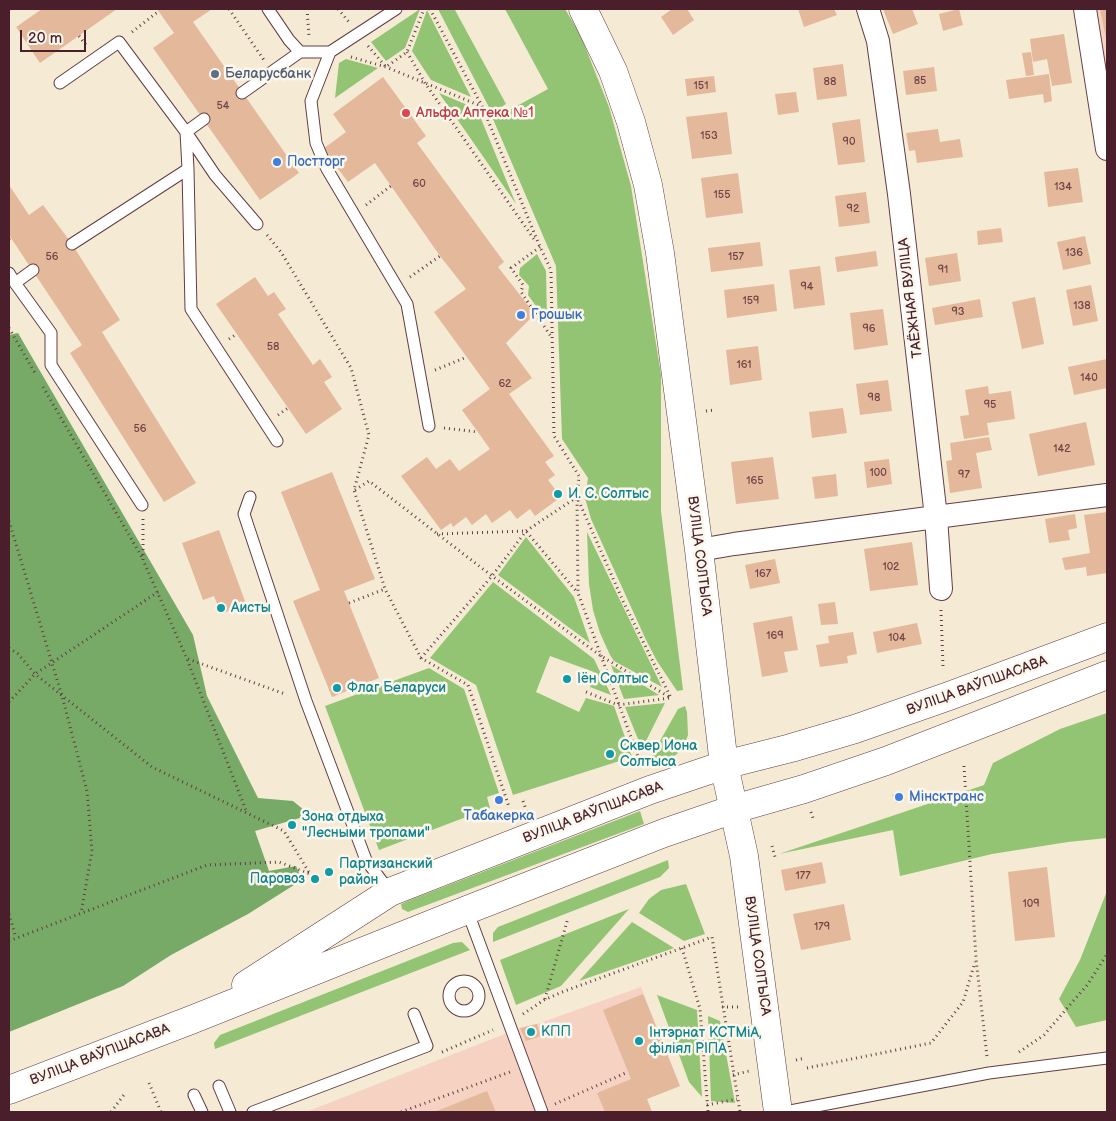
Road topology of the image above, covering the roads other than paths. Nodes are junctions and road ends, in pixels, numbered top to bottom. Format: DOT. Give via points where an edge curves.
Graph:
graph roads {
  1 [pos="268,9"];
  2 [pos="396,9"];
  3 [pos="583,9"];
  4 [pos="868,9"];
  5 [pos="1084,9"];
  6 [pos="300,52"];
  7 [pos="330,52"];
  8 [pos="60,83"];
  9 [pos="242,92"];
  10 [pos="204,119"];
  11 [pos="186,132"];
  12 [pos="1107,149"];
  13 [pos="188,170"];
  14 [pos="257,224"];
  15 [pos="72,244"];
  16 [pos="33,270"];
  17 [pos="12,278"];
  18 [pos="429,426"];
  19 [pos="277,441"];
  20 [pos="1107,495"];
  21 [pos="250,497"];
  22 [pos="142,505"];
  23 [pos="936,517"];
  24 [pos="699,550"];
  25 [pos="941,590"];
  26 [pos="1107,637"];
  27 [pos="1107,675"];
  28 [pos="724,764"];
  29 [pos="734,809"];
  30 [pos="390,892"];
  31 [pos="467,910"];
  32 [pos="414,1014"];
  33 [pos="191,1020"];
  34 [pos="1107,1058"];
  35 [pos="219,1086"];
  36 [pos="9,1090"];
  37 [pos="194,1095"];
  38 [pos="542,1111"];
  39 [pos="202,1112"];
  40 [pos="230,1112"];
  41 [pos="253,1112"];
  42 [pos="778,1112"];
  43 [pos="785,1112"];
  1 -- 6 [label="lane"];
  2 -- 7 [label="lane"];
  3 -- 24 [label="main road, ВУЛІЦА СОЛТЫСА" via="616,79 648,185"];
  4 -- 23 [label="street, ТАЁЖНАЯ ВУЛІЦА" via="878,41 899,194"];
  5 -- 12 [label="street"];
  6 -- 7 [label="lane"];
  6 -- 9 [label="lane"];
  7 -- 18 [label="lane" via="311,101 316,143 327,169 407,304"];
  8 -- 11 [label="lane" via="119,42"];
  10 -- 11 [label="lane"];
  11 -- 13 [label="lane"];
  11 -- 14 [label="lane" via="215,175"];
  13 -- 15 [label="lane"];
  13 -- 19 [label="lane" via="191,309"];
  16 -- 17 [label="lane"];
  17 -- 22 [label="lane" via="51,333 51,365"];
  20 -- 23 [label="street"];
  21 -- 30 [label="lane" via="244,514 306,701 366,860"];
  23 -- 24 [label="street"];
  23 -- 25 [label="street, ТАЁЖНАЯ ВУЛІЦА"];
  24 -- 28 [label="main road, ВУЛІЦА СОЛТЫСА"];
  26 -- 28 [label="main road, ВУЛІЦА ВАЎПШАСАВА" via="855,729"];
  27 -- 29 [label="main road, ВУЛІЦА ВАЎПШАСАВА" via="886,761"];
  28 -- 29 [label="main road, ВУЛІЦА СОЛТЫСА"];
  28 -- 30 [label="main road, ВУЛІЦА ВАЎПШАСАВА"];
  29 -- 31 [label="main road, ВУЛІЦА ВАЎПШАСАВА"];
  29 -- 42 [label="main road, ВУЛІЦА СОЛТЫСА" via="745,862"];
  30 -- 33 [label="main road, ВУЛІЦА ВАЎПШАСАВА"];
  31 -- 33 [label="main road, ВУЛІЦА ВАЎПШАСАВА"];
  31 -- 38 [label="lane"];
  32 -- 41 [label="lane" via="427,1046"];
  33 -- 36 [label="main road, ВУЛІЦА ВАЎПШАСАВА"];
  34 -- 43 [label="lane" via="989,1073"];
  35 -- 40 [label="lane"];
  37 -- 39 [label="lane"];
}
